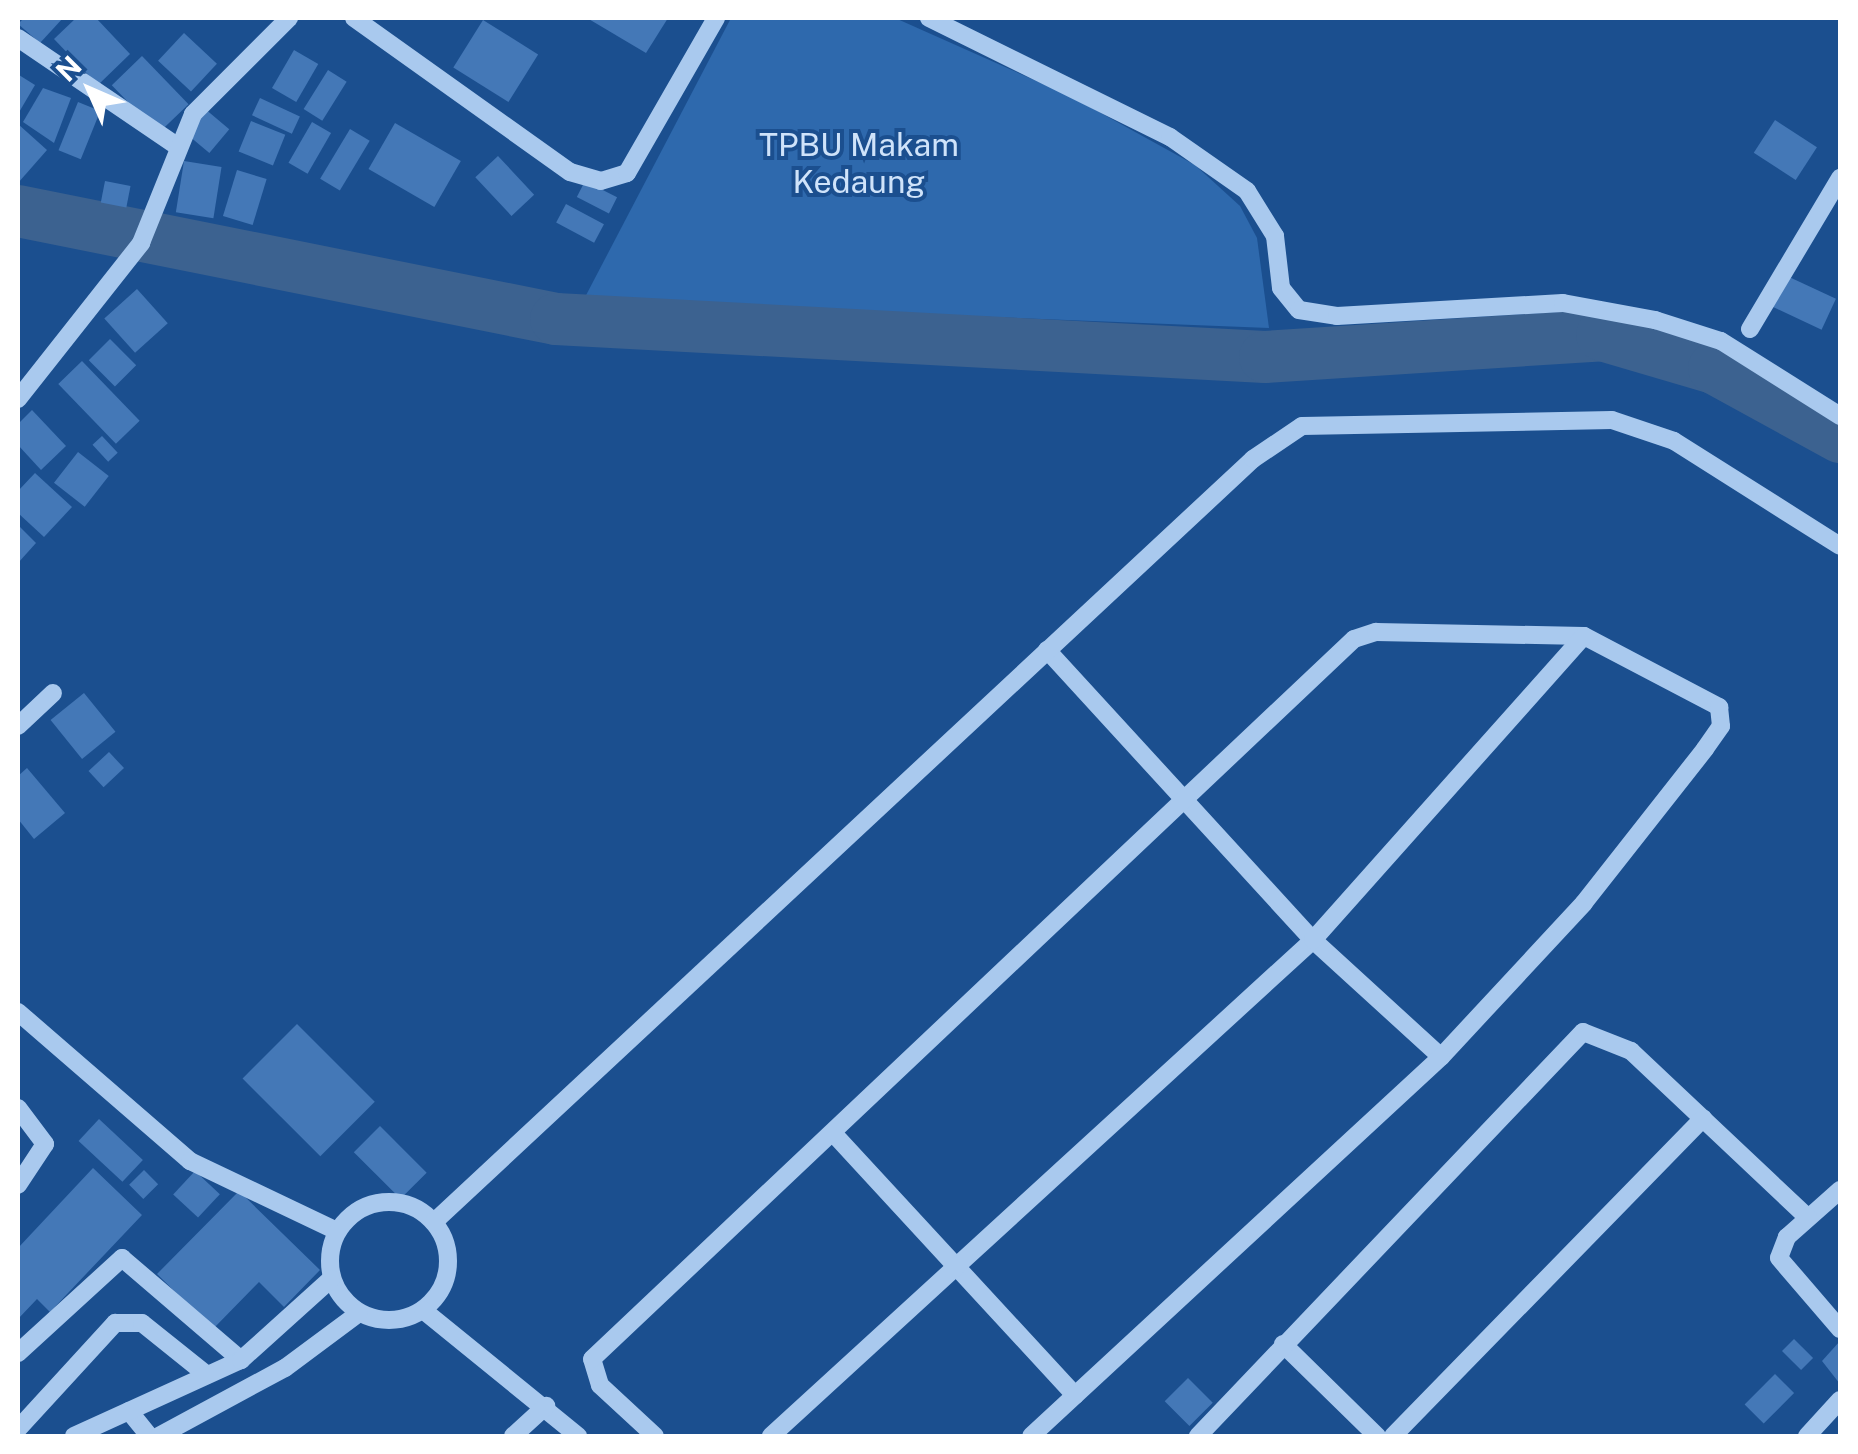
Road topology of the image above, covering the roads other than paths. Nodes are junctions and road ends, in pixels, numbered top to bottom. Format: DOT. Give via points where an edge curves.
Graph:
graph roads {
  1 [pos="289,18"];
  2 [pos="354,18"];
  3 [pos="929,18"];
  4 [pos="710,20"];
  5 [pos="18,38"];
  6 [pos="174,144"];
  7 [pos="1840,178"];
  8 [pos="1750,329"];
  9 [pos="18,399"];
  10 [pos="1840,416"];
  11 [pos="1840,546"];
  12 [pos="1584,636"];
  13 [pos="1047,650"];
  14 [pos="53,692"];
  15 [pos="18,726"];
  16 [pos="1187,798"];
  17 [pos="1313,940"];
  18 [pos="18,1012"];
  19 [pos="1441,1057"];
  20 [pos="18,1108"];
  21 [pos="1702,1118"];
  22 [pos="833,1134"];
  23 [pos="18,1185"];
  24 [pos="1840,1190"];
  25 [pos="1808,1218"];
  26 [pos="434,1222"];
  27 [pos="337,1231"];
  28 [pos="951,1265"];
  29 [pos="332,1279"];
  30 [pos="423,1310"];
  31 [pos="358,1313"];
  32 [pos="1840,1329"];
  33 [pos="1283,1344"];
  34 [pos="18,1353"];
  35 [pos="241,1360"];
  36 [pos="207,1375"];
  37 [pos="1074,1395"];
  38 [pos="1840,1400"];
  39 [pos="546,1406"];
  40 [pos="129,1410"];
  41 [pos="18,1429"];
  42 [pos="74,1436"];
  43 [pos="149,1436"];
  44 [pos="158,1436"];
  45 [pos="513,1436"];
  46 [pos="578,1436"];
  47 [pos="655,1436"];
  48 [pos="771,1436"];
  49 [pos="1031,1436"];
  50 [pos="1198,1436"];
  51 [pos="1377,1436"];
  52 [pos="1393,1436"];
  53 [pos="1807,1436"];
  1 -- 6 [label="street"];
  2 -- 4 [label="street" via="570,172 601,181 628,173"];
  3 -- 10 [label="street" via="1170,137 1247,191 1275,236 1281,288 1299,310 1337,316 1562,303 1655,320 1721,340"];
  5 -- 6 [label="street"];
  6 -- 9 [label="street" via="141,244"];
  7 -- 8 [label="street"];
  11 -- 13 [label="street" via="1674,441 1612,420 1302,426 1268,444"];
  12 -- 16 [label="street" via="1376,632 1354,640"];
  12 -- 17 [label="street"];
  12 -- 19 [label="street" via="1719,707 1720,726 1584,902"];
  13 -- 16 [label="street"];
  13 -- 26 [label="street"];
  14 -- 15 [label="street"];
  16 -- 17 [label="street"];
  16 -- 22 [label="street"];
  17 -- 19 [label="street"];
  17 -- 28 [label="street"];
  18 -- 27 [label="street" via="190,1161"];
  19 -- 37 [label="street"];
  20 -- 23 [label="street" via="45,1144"];
  21 -- 25 [label="street"];
  21 -- 33 [label="street" via="1631,1050 1583,1032"];
  21 -- 52 [label="street"];
  22 -- 28 [label="street"];
  22 -- 47 [label="street" via="592,1359 600,1386"];
  24 -- 25 [label="street"];
  25 -- 32 [label="street" via="1780,1258"];
  26 -- 27 [label="street" via="383,1202"];
  26 -- 30 [label="street" via="447,1268"];
  27 -- 29 [label="street"];
  28 -- 37 [label="street"];
  28 -- 48 [label="street"];
  29 -- 31 [label="street"];
  29 -- 35 [label="street"];
  30 -- 31 [label="street" via="392,1321"];
  30 -- 39 [label="street"];
  31 -- 44 [label="street" via="285,1368"];
  33 -- 50 [label="street"];
  33 -- 51 [label="street"];
  34 -- 35 [label="street" via="122,1258"];
  35 -- 36 [label="street"];
  36 -- 40 [label="street"];
  36 -- 41 [label="street" via="142,1322 115,1322"];
  37 -- 49 [label="street"];
  38 -- 53 [label="street"];
  39 -- 45 [label="street"];
  39 -- 46 [label="street"];
  40 -- 42 [label="street"];
  40 -- 43 [label="street"];
}
